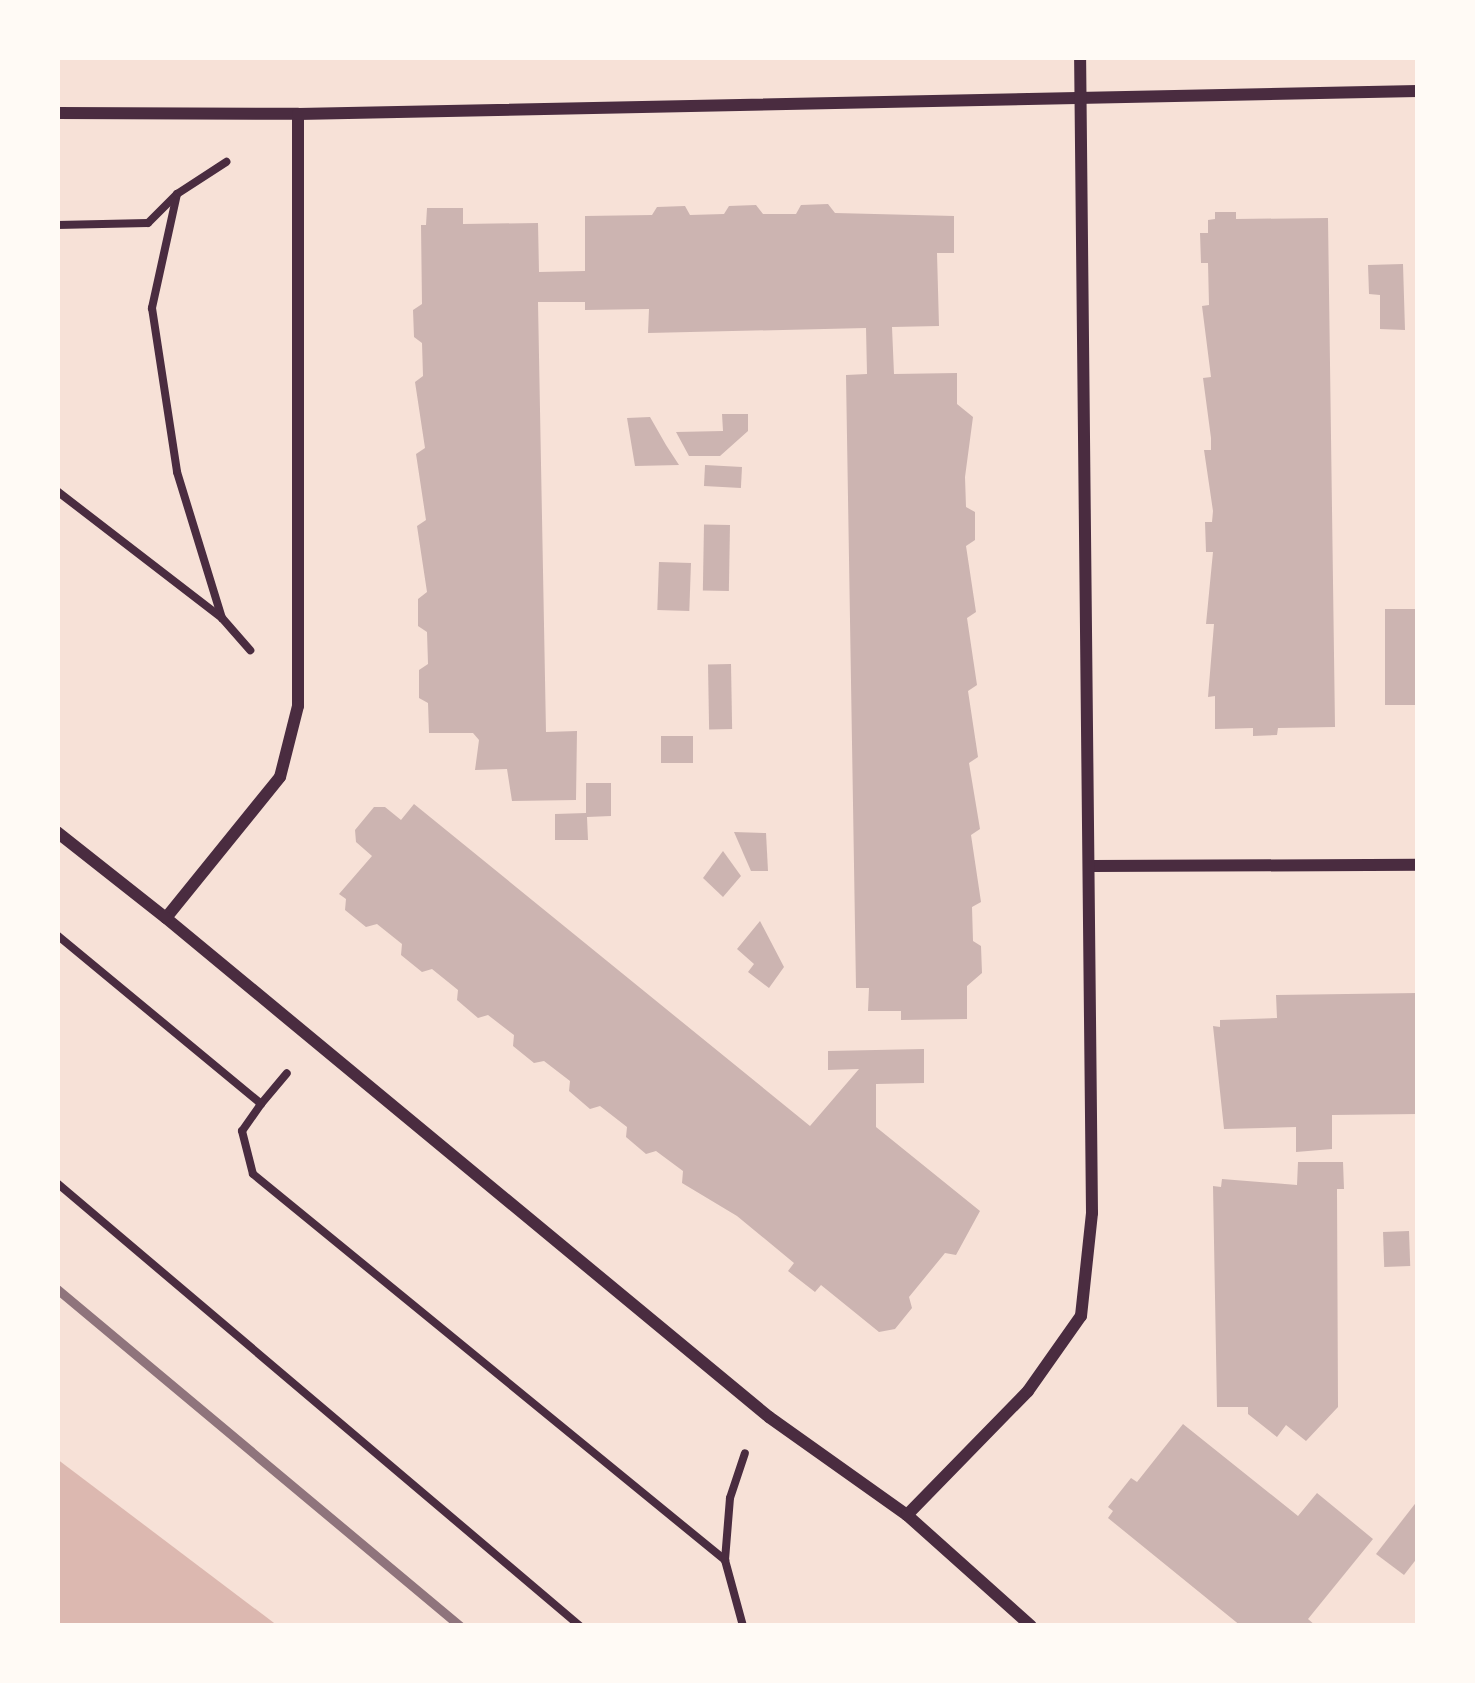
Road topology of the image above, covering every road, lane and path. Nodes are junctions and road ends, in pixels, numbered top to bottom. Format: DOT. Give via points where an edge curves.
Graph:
graph roads {
  1 [pos="1080,57"];
  2 [pos="1418,92"];
  3 [pos="1081,94"];
  4 [pos="57,113"];
  5 [pos="281,113"];
  6 [pos="298,114"];
  7 [pos="177,194"];
  8 [pos="57,225"];
  9 [pos="57,491"];
  10 [pos="222,618"];
  11 [pos="298,706"];
  12 [pos="57,832"];
  13 [pos="1418,865"];
  14 [pos="1092,866"];
  15 [pos="166,919"];
  16 [pos="57,935"];
  17 [pos="57,1183"];
  18 [pos="769,1417"];
  19 [pos="907,1515"];
  20 [pos="724,1560"];
  21 [pos="580,1626"];
  22 [pos="743,1626"];
  23 [pos="1031,1626"];
  1 -- 3 [label="street"];
  2 -- 3 [label="street"];
  3 -- 6 [label="street"];
  3 -- 14 [label="street"];
  4 -- 5 [label="street"];
  5 -- 6 [label="street"];
  5 -- 7 [label="path"];
  6 -- 11 [label="street"];
  7 -- 8 [label="path" via="148,223"];
  7 -- 10 [label="path" via="152,308 177,472"];
  9 -- 10 [label="path"];
  10 -- 11 [label="path"];
  11 -- 15 [label="street" via="280,777"];
  12 -- 15 [label="street"];
  13 -- 14 [label="street"];
  14 -- 19 [label="street" via="1093,1213 1081,1316 1028,1391"];
  15 -- 18 [label="street"];
  16 -- 20 [label="path" via="261,1105 242,1131 254,1174"];
  17 -- 21 [label="path"];
  18 -- 19 [label="street"];
  18 -- 20 [label="path" via="746,1449 730,1498"];
  19 -- 23 [label="street"];
  20 -- 22 [label="path"];
}
